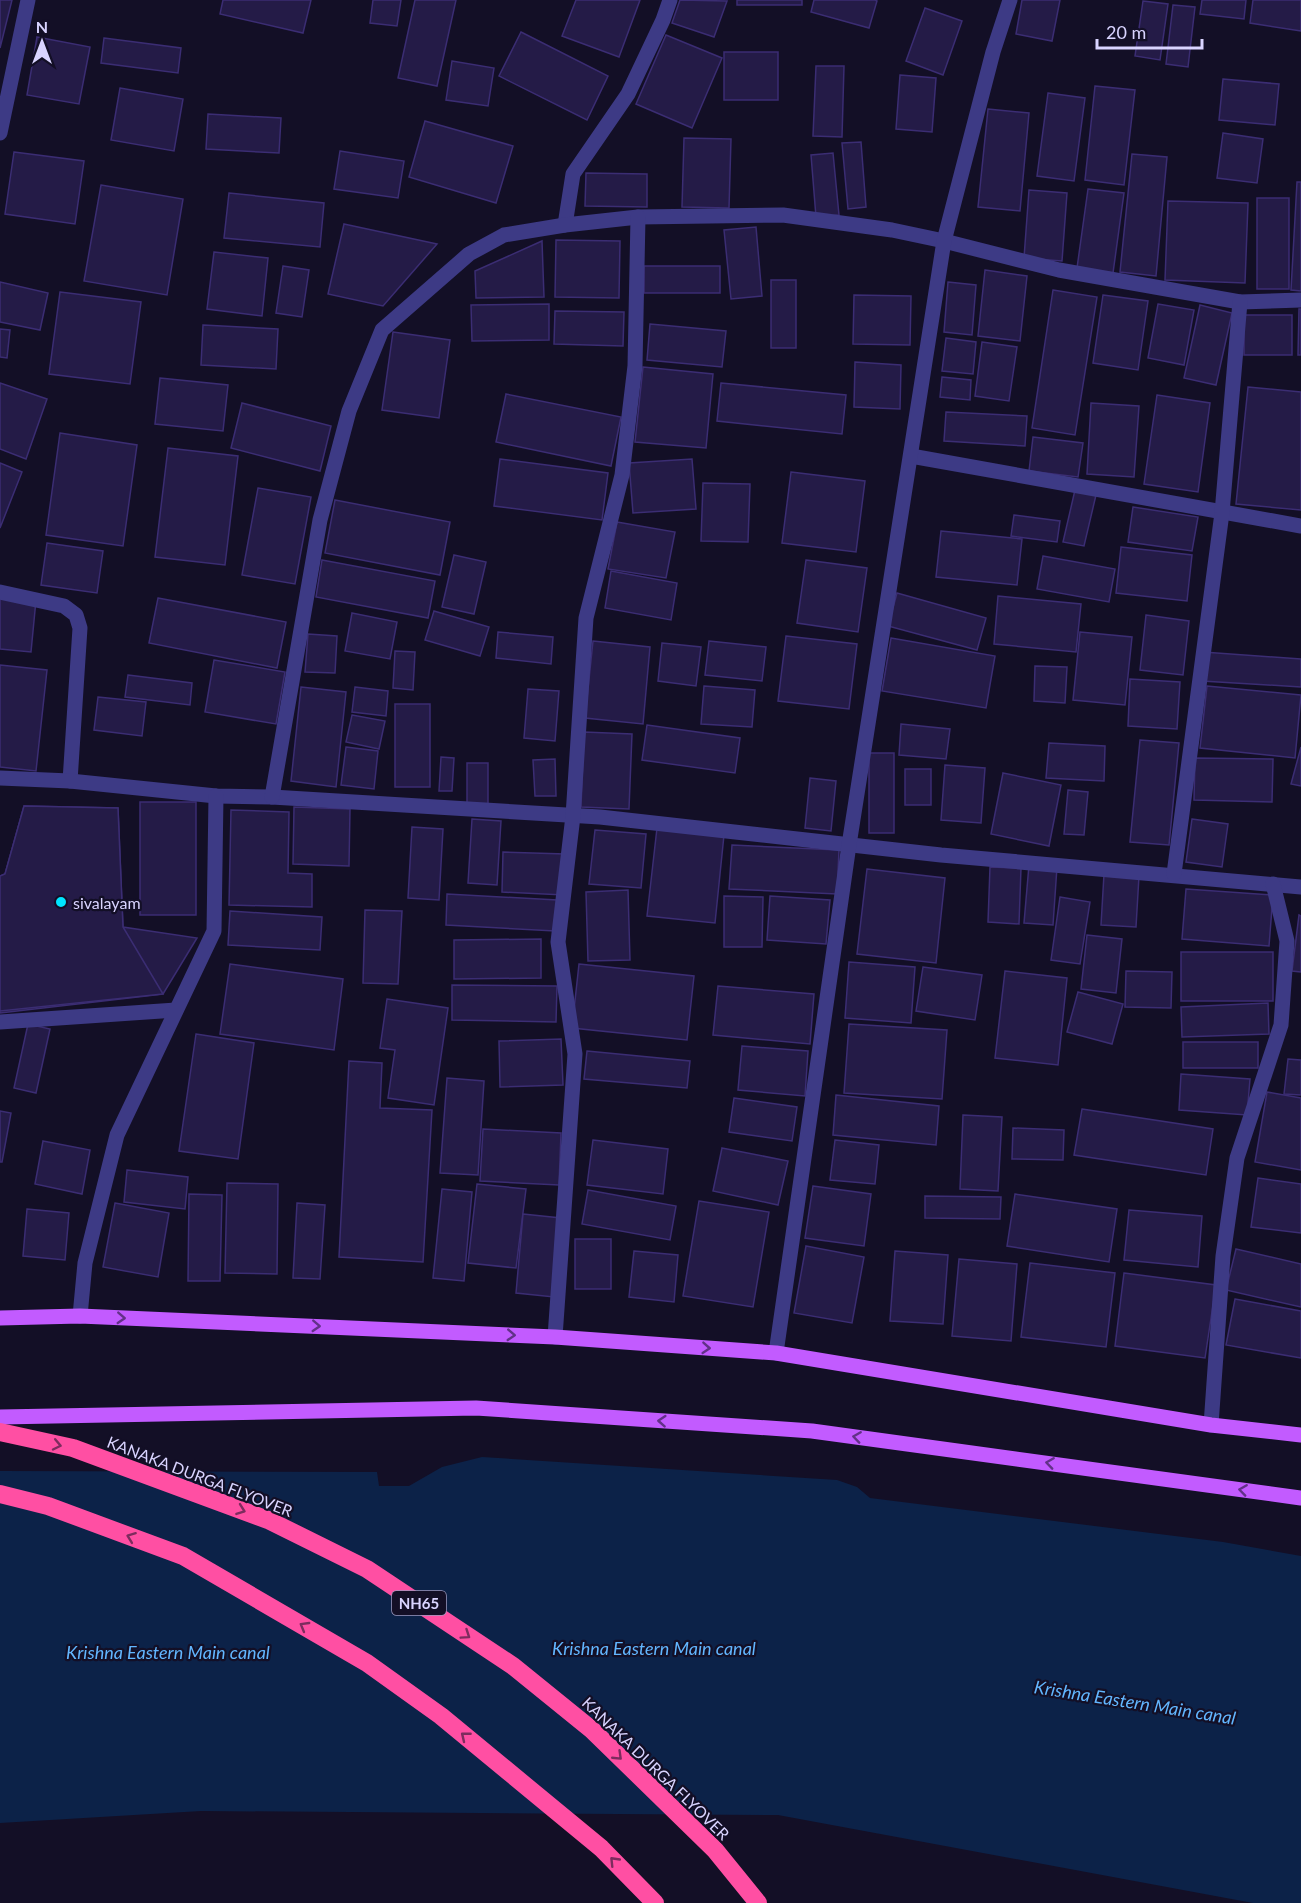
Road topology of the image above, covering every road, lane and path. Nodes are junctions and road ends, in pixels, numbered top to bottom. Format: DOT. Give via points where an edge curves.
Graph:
graph roads {
  1 [pos="28,0"];
  2 [pos="670,0"];
  3 [pos="1010,0"];
  4 [pos="0,133"];
  5 [pos="638,217"];
  6 [pos="565,225"];
  7 [pos="944,241"];
  8 [pos="1301,300"];
  9 [pos="1240,302"];
  10 [pos="911,456"];
  11 [pos="1222,513"];
  12 [pos="1301,526"];
  13 [pos="0,592"];
  14 [pos="0,778"];
  15 [pos="70,781"];
  16 [pos="216,796"];
  17 [pos="272,797"];
  18 [pos="573,816"];
  19 [pos="849,845"];
  20 [pos="1174,874"];
  21 [pos="1273,884"];
  22 [pos="1301,887"];
  23 [pos="176,1010"];
  24 [pos="0,1022"];
  25 [pos="80,1316"];
  26 [pos="0,1318"];
  27 [pos="555,1337"];
  28 [pos="776,1353"];
  29 [pos="0,1417"];
  30 [pos="1210,1425"];
  31 [pos="0,1432"];
  32 [pos="1301,1435"];
  33 [pos="0,1494"];
  34 [pos="1301,1498"];
  35 [pos="655,1903"];
  36 [pos="758,1903"];
  1 -- 4 [label="street"];
  2 -- 6 [label="street" via="628,94 573,174"];
  3 -- 7 [label="street"];
  5 -- 6 [label="street"];
  5 -- 7 [label="street" via="783,215"];
  5 -- 18 [label="street" via="635,366 622,475 586,618"];
  6 -- 17 [label="street" via="504,235 469,254 382,330 349,411 320,520"];
  7 -- 9 [label="street" via="1059,270"];
  7 -- 10 [label="street"];
  8 -- 9 [label="street"];
  9 -- 11 [label="street"];
  10 -- 11 [label="street"];
  10 -- 19 [label="street"];
  11 -- 12 [label="street"];
  11 -- 20 [label="street"];
  13 -- 15 [label="street" via="64,606 76,615 80,628"];
  14 -- 15 [label="street"];
  15 -- 16 [label="street"];
  16 -- 17 [label="street"];
  16 -- 23 [label="street" via="214,931"];
  17 -- 18 [label="street"];
  18 -- 19 [label="street"];
  18 -- 27 [label="street" via="558,942 575,1054"];
  19 -- 20 [label="street"];
  19 -- 28 [label="street"];
  20 -- 21 [label="street"];
  21 -- 22 [label="street"];
  21 -- 30 [label="street" via="1287,941 1281,1025 1237,1158 1223,1256"];
  23 -- 24 [label="street"];
  23 -- 25 [label="street" via="117,1135 85,1263"];
  25 -- 26 [label="main road"];
  25 -- 27 [label="main road, one-way"];
  27 -- 28 [label="main road, one-way"];
  28 -- 30 [label="main road"];
  34 -- 29 [label="main road, one-way" via="812,1431 476,1408"];
  30 -- 32 [label="main road"];
  31 -- 36 [label="highway, KANAKA DURGA FLYOVER / NH65, one-way" via="73,1448 268,1520 367,1569 513,1666 592,1730 715,1850"];
  35 -- 33 [label="highway, one-way" via="601,1848 441,1716 367,1663 183,1556 48,1506"];
}
